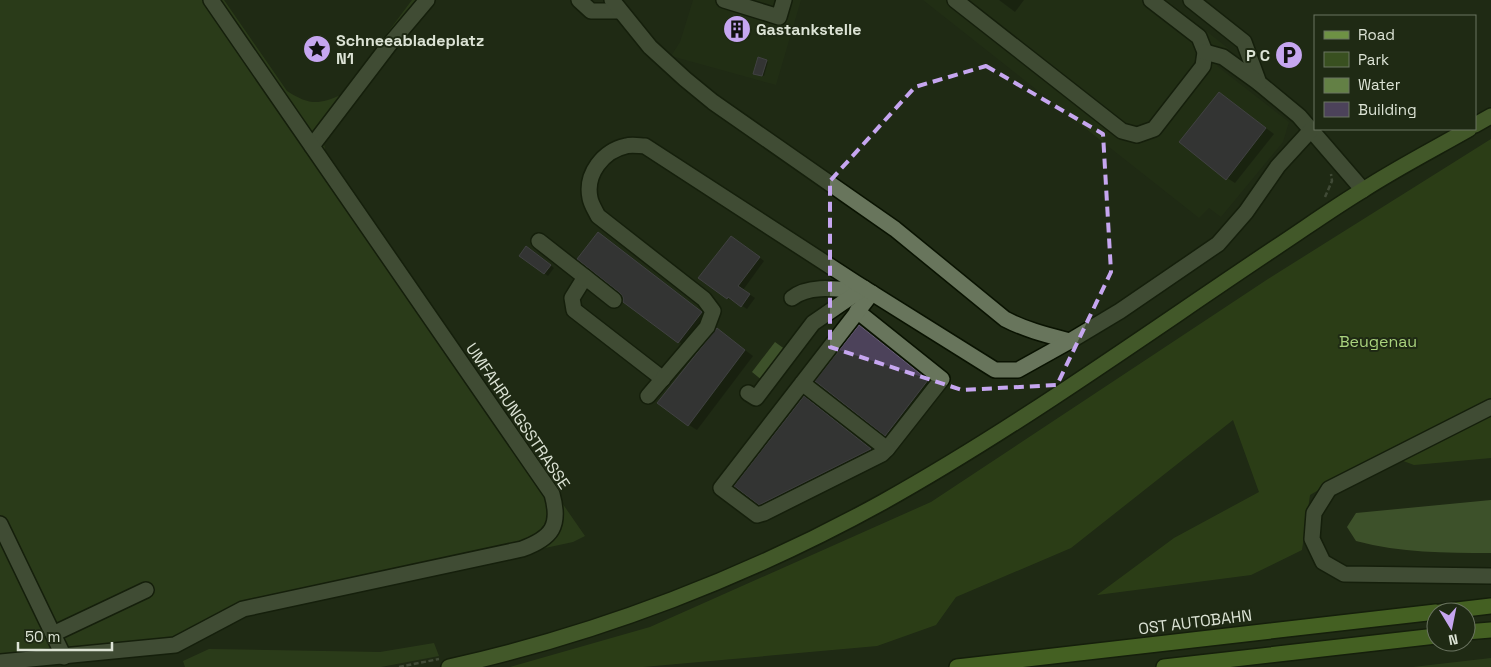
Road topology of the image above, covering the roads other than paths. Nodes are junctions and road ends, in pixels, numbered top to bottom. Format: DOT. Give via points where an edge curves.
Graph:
graph roads {
  1 [pos="211,0"];
  2 [pos="427,0"];
  3 [pos="579,0"];
  4 [pos="724,0"];
  5 [pos="784,0"];
  6 [pos="955,0"];
  7 [pos="1151,0"];
  8 [pos="1191,0"];
  9 [pos="616,6"];
  10 [pos="1205,52"];
  11 [pos="1260,83"];
  12 [pos="1491,116"];
  13 [pos="1476,124"];
  14 [pos="1311,130"];
  15 [pos="1467,130"];
  16 [pos="312,146"];
  17 [pos="1363,190"];
  18 [pos="539,241"];
  19 [pos="584,277"];
  20 [pos="865,290"];
  21 [pos="792,298"];
  22 [pos="614,300"];
  23 [pos="857,311"];
  24 [pos="1070,341"];
  25 [pos="663,379"];
  26 [pos="802,383"];
  27 [pos="748,393"];
  28 [pos="648,396"];
  29 [pos="1491,407"];
  30 [pos="887,449"];
  31 [pos="0,524"];
  32 [pos="1491,576"];
  33 [pos="146,590"];
  34 [pos="1491,606"];
  35 [pos="1476,608"];
  36 [pos="1426,613"];
  37 [pos="1491,630"];
  38 [pos="1476,631"];
  39 [pos="53,634"];
  40 [pos="1426,637"];
  41 [pos="64,657"];
  42 [pos="0,662"];
  43 [pos="449,667"];
  44 [pos="957,667"];
  45 [pos="1164,667"];
  1 -- 16 [label="street, UMFAHRUNGSSTRASSE"];
  2 -- 16 [label="street" via="389,44"];
  3 -- 9 [label="street" via="591,11"];
  4 -- 5 [label="street" via="779,17"];
  6 -- 10 [label="street" via="1122,131 1137,135 1154,129 1202,66"];
  7 -- 10 [label="street" via="1199,37"];
  8 -- 11 [label="street" via="1244,42"];
  9 -- 24 [label="street" via="650,47 684,79 895,229 1005,319 1039,334"];
  10 -- 11 [label="street" via="1223,57"];
  11 -- 14 [label="street"];
  12 -- 13 [label="main road"];
  14 -- 17 [label="street"];
  14 -- 24 [label="street" via="1278,166 1246,212 1218,244"];
  15 -- 17 [label="main road"];
  16 -- 41 [label="street, UMFAHRUNGSSTRASSE" via="552,494 557,511 552,530 540,542 522,550 243,609 175,645"];
  17 -- 43 [label="main road" via="976,446 884,502 697,590 620,619 523,649"];
  18 -- 19 [label="street"];
  19 -- 22 [label="street"];
  19 -- 25 [label="street" via="572,298 574,310"];
  20 -- 21 [label="street" via="805,291"];
  20 -- 23 [label="street"];
  20 -- 24 [label="street" via="995,370 1018,370"];
  20 -- 25 [label="street" via="645,146 626,145 608,154 594,169 589,192 598,216 704,299 713,311 707,327"];
  20 -- 27 [label="street" via="813,323 756,398"];
  23 -- 26 [label="street"];
  23 -- 30 [label="street" via="942,378"];
  25 -- 28 [label="street"];
  26 -- 30 [label="street"];
  26 -- 30 [label="street" via="721,488 758,515"];
  29 -- 32 [label="street" via="1329,489 1314,513 1312,539 1323,562 1344,574"];
  31 -- 39 [label="street"];
  33 -- 39 [label="street"];
  34 -- 35 [label="highway, OST AUTOBAHN"];
  36 -- 44 [label="highway, OST AUTOBAHN"];
  37 -- 38 [label="highway"];
  39 -- 41 [label="street"];
  40 -- 45 [label="highway"];
  41 -- 42 [label="street, UMFAHRUNGSSTRASSE"];
}
